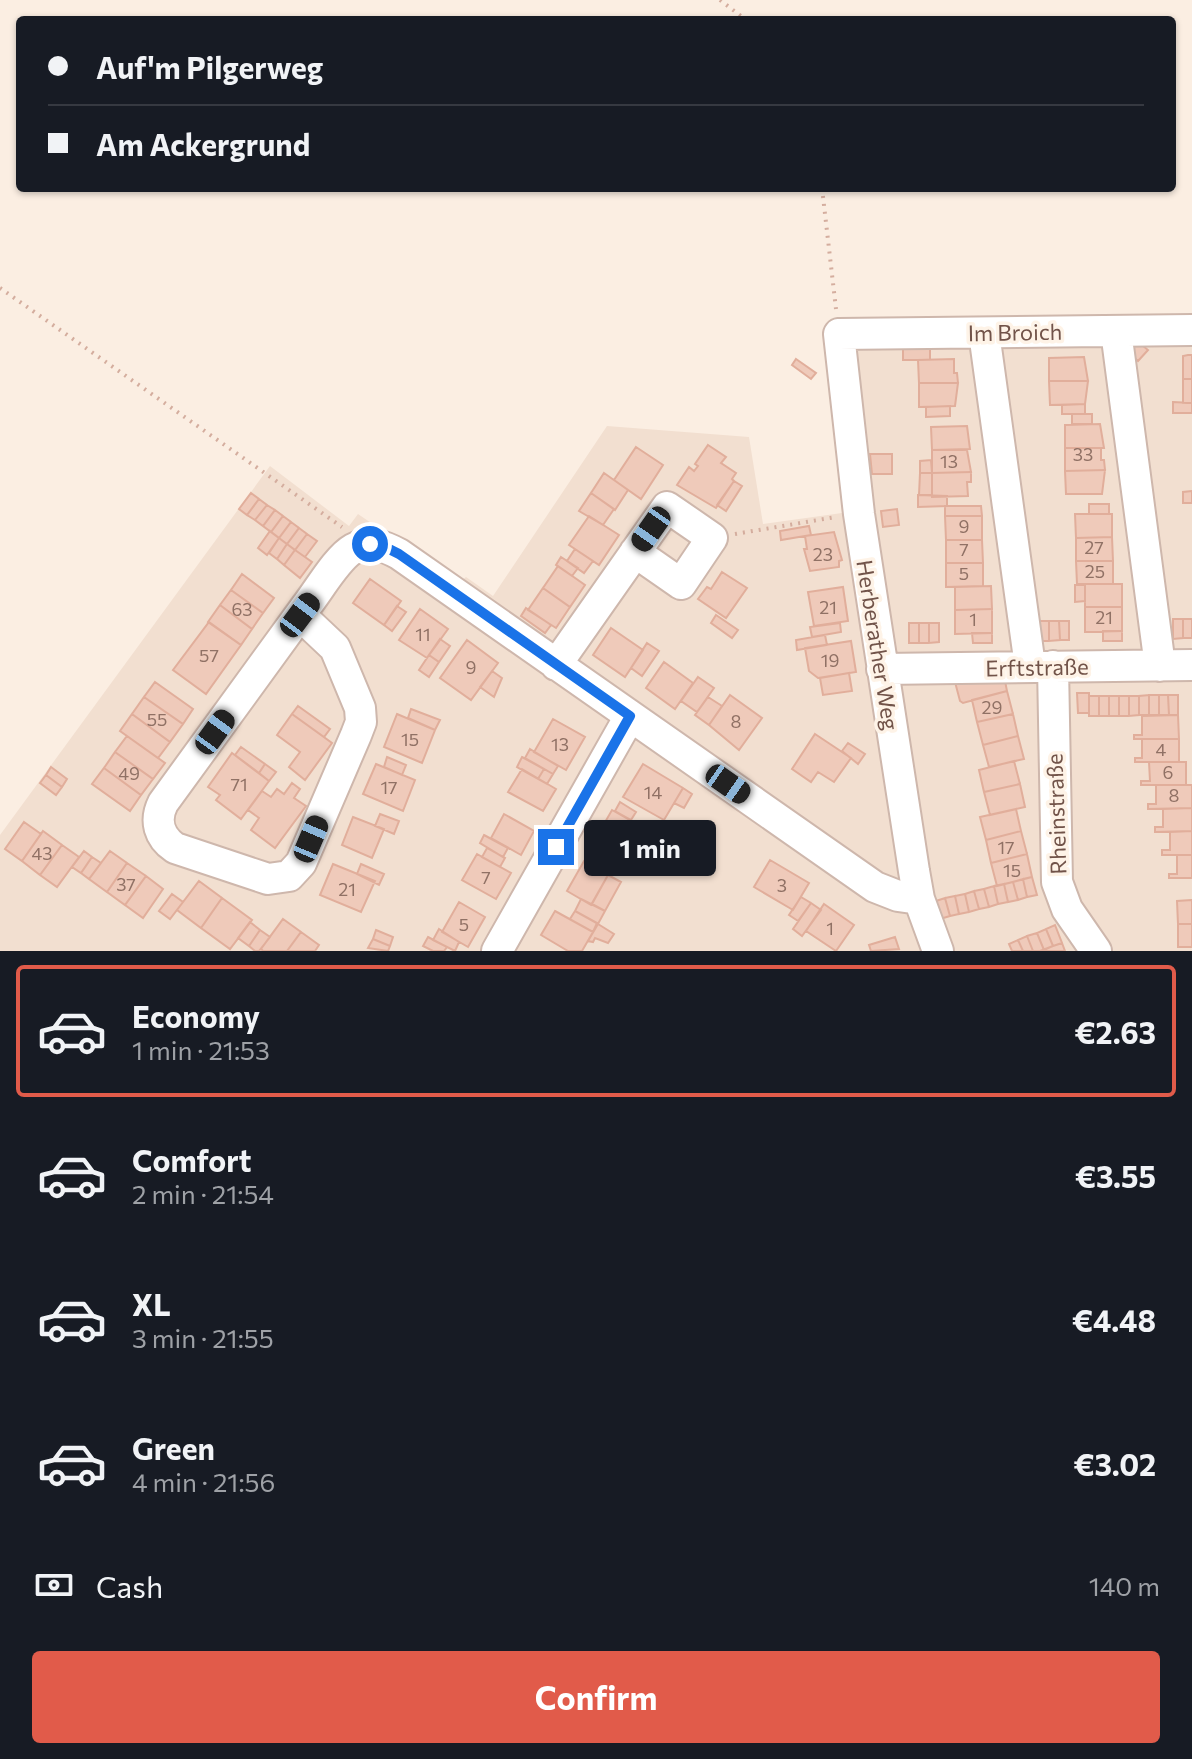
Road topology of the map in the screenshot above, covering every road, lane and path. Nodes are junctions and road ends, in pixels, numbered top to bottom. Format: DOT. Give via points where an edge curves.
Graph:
graph roads {
  1 [pos="720,0"];
  2 [pos="741,16"];
  3 [pos="822,192"];
  4 [pos="0,288"];
  5 [pos="1192,330"];
  6 [pos="1116,331"];
  7 [pos="984,333"];
  8 [pos="839,334"];
  9 [pos="859,514"];
  10 [pos="712,538"];
  11 [pos="366,544"];
  12 [pos="635,552"];
  13 [pos="300,615"];
  14 [pos="556,665"];
  15 [pos="1192,665"];
  16 [pos="1042,666"];
  17 [pos="1160,666"];
  18 [pos="882,669"];
  19 [pos="630,716"];
  20 [pos="919,899"];
  21 [pos="497,951"];
  22 [pos="938,951"];
  23 [pos="1096,951"];
  1 -- 2 [label="path"];
  3 -- 8 [label="path"];
  4 -- 11 [label="path"];
  5 -- 6 [label="street, Im Broich"];
  6 -- 7 [label="street, Im Broich"];
  6 -- 17 [label="street"];
  7 -- 8 [label="street, Im Broich"];
  7 -- 16 [label="street, Rheinstraße"];
  8 -- 9 [label="street, Herberather Weg"];
  9 -- 10 [label="path"];
  9 -- 18 [label="street, Herberather Weg"];
  10 -- 12 [label="street" via="667,507"];
  10 -- 12 [label="street" via="681,584"];
  11 -- 13 [label="street" via="343,557"];
  11 -- 14 [label="street" via="399,554"];
  12 -- 14 [label="street"];
  13 -- 13 [label="street" via="158,815 162,837 175,848 274,879 289,876 301,863 361,722 359,703 335,648"];
  14 -- 19 [label="street"];
  15 -- 17 [label="street, Erftstraße"];
  16 -- 17 [label="street, Erftstraße"];
  16 -- 18 [label="street, Erftstraße"];
  16 -- 23 [label="street, Rheinstraße" via="1057,882 1067,909"];
  18 -- 20 [label="street, Herberather Weg"];
  19 -- 20 [label="street" via="875,887"];
  19 -- 21 [label="street"];
  20 -- 22 [label="street, Herberather Weg"];
}
